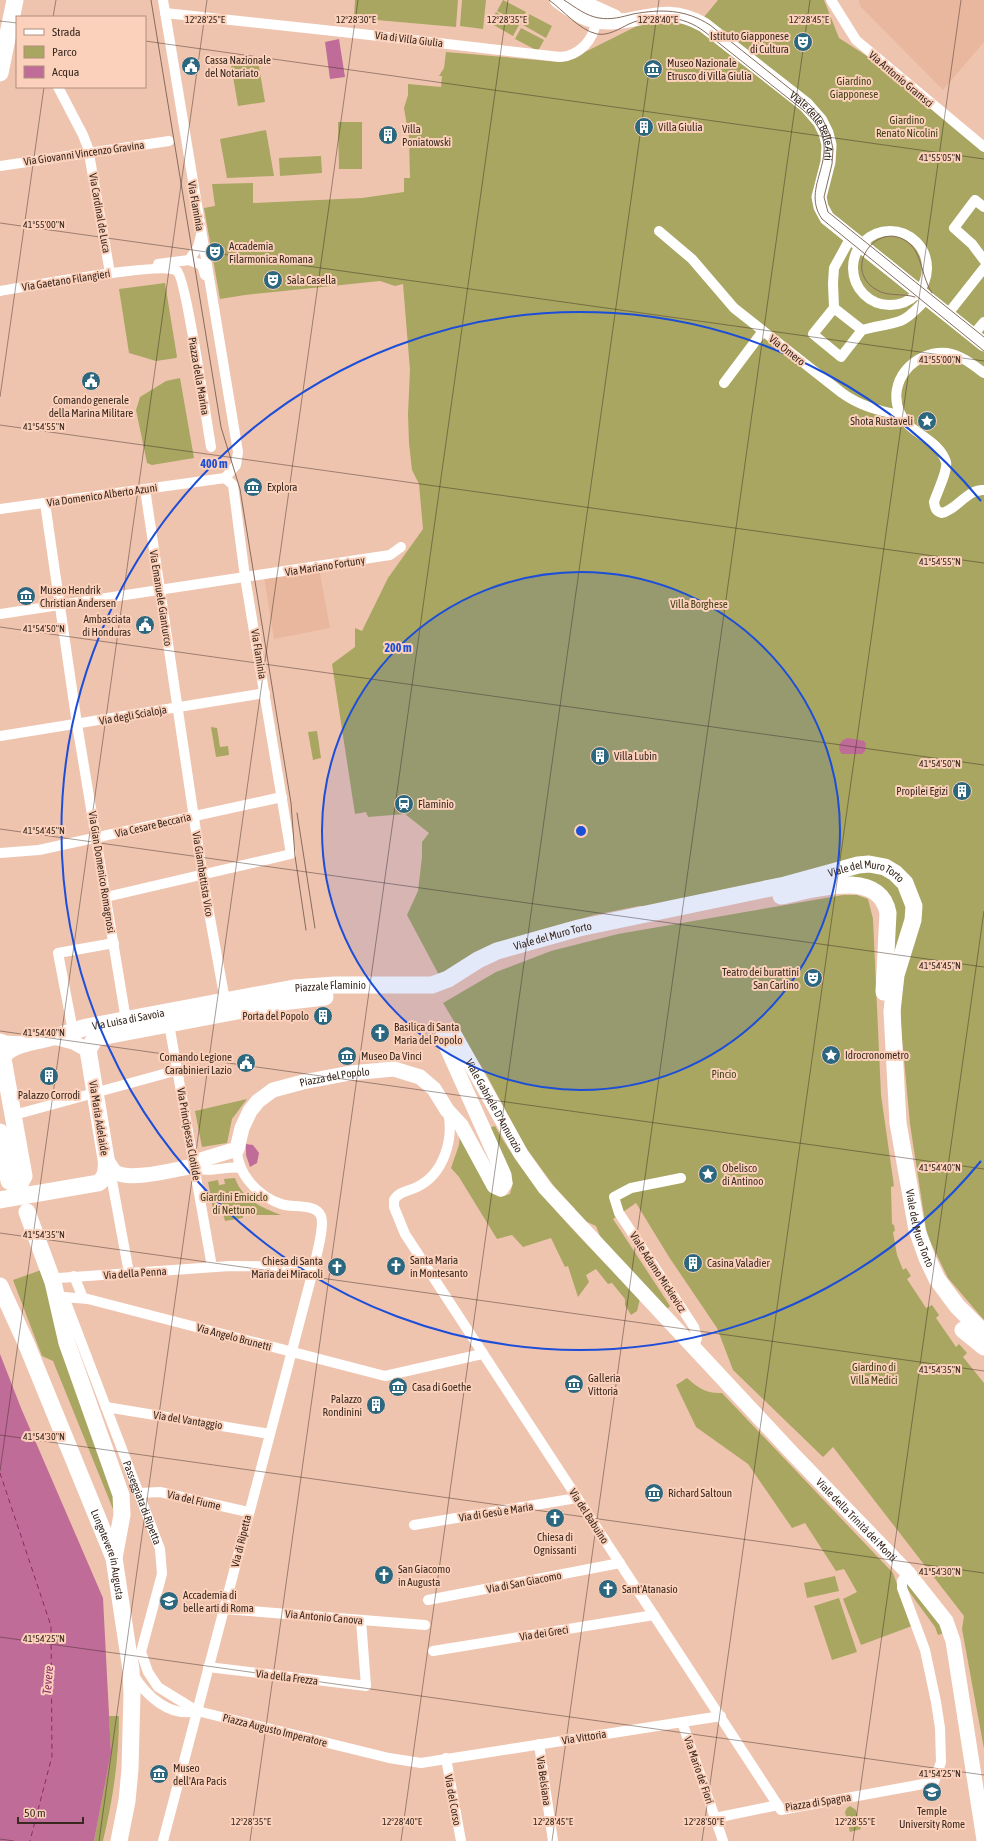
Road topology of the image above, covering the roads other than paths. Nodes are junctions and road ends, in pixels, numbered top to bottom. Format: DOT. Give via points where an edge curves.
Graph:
graph roads {
  1 [pos="163,0"];
  2 [pos="557,0"];
  3 [pos="577,0"];
  4 [pos="831,0"];
  5 [pos="15,6"];
  6 [pos="165,13"];
  7 [pos="623,20"];
  8 [pos="595,26"];
  9 [pos="0,73"];
  10 [pos="59,88"];
  11 [pos="169,141"];
  12 [pos="984,147"];
  13 [pos="89,152"];
  14 [pos="0,166"];
  15 [pos="984,207"];
  16 [pos="201,231"];
  17 [pos="659,231"];
  18 [pos="856,241"];
  19 [pos="189,260"];
  20 [pos="984,260"];
  21 [pos="171,262"];
  22 [pos="984,268"];
  23 [pos="132,270"];
  24 [pos="110,273"];
  25 [pos="0,291"];
  26 [pos="923,295"];
  27 [pos="211,300"];
  28 [pos="187,305"];
  29 [pos="834,308"];
  30 [pos="947,315"];
  31 [pos="984,322"];
  32 [pos="862,330"];
  33 [pos="763,332"];
  34 [pos="980,339"];
  35 [pos="984,373"];
  36 [pos="724,383"];
  37 [pos="901,415"];
  38 [pos="211,446"];
  39 [pos="225,478"];
  40 [pos="145,489"];
  41 [pos="980,490"];
  42 [pos="45,503"];
  43 [pos="0,509"];
  44 [pos="401,547"];
  45 [pos="246,577"];
  46 [pos="160,591"];
  47 [pos="60,606"];
  48 [pos="0,614"];
  49 [pos="265,693"];
  50 [pos="178,707"];
  51 [pos="77,724"];
  52 [pos="0,736"];
  53 [pos="282,798"];
  54 [pos="194,816"];
  55 [pos="96,838"];
  56 [pos="0,853"];
  57 [pos="203,875"];
  58 [pos="106,897"];
  59 [pos="114,943"];
  60 [pos="439,988"];
  61 [pos="222,1008"];
  62 [pos="126,1020"];
  63 [pos="169,1024"];
  64 [pos="73,1031"];
  65 [pos="54,1037"];
  66 [pos="0,1041"];
  67 [pos="22,1044"];
  68 [pos="88,1050"];
  69 [pos="178,1070"];
  70 [pos="95,1092"];
  71 [pos="447,1110"];
  72 [pos="14,1115"];
  73 [pos="0,1132"];
  74 [pos="237,1149"];
  75 [pos="106,1159"];
  76 [pos="194,1166"];
  77 [pos="241,1168"];
  78 [pos="11,1176"];
  79 [pos="136,1176"];
  80 [pos="681,1178"];
  81 [pos="105,1182"];
  82 [pos="44,1191"];
  83 [pos="6,1198"];
  84 [pos="27,1212"];
  85 [pos="404,1231"];
  86 [pos="38,1237"];
  87 [pos="319,1242"];
  88 [pos="212,1267"];
  89 [pos="314,1267"];
  90 [pos="129,1273"];
  91 [pos="74,1276"];
  92 [pos="59,1278"];
  93 [pos="0,1286"];
  94 [pos="64,1297"];
  95 [pos="83,1298"];
  96 [pos="984,1333"];
  97 [pos="694,1347"];
  98 [pos="984,1347"];
  99 [pos="290,1352"];
  100 [pos="482,1354"];
  101 [pos="106,1407"];
  102 [pos="270,1434"];
  103 [pos="140,1493"];
  104 [pos="577,1498"];
  105 [pos="248,1512"];
  106 [pos="414,1525"];
  107 [pos="114,1558"];
  108 [pos="620,1563"];
  109 [pos="908,1573"];
  110 [pos="428,1600"];
  111 [pos="224,1609"];
  112 [pos="654,1615"];
  113 [pos="361,1620"];
  114 [pos="425,1625"];
  115 [pos="433,1651"];
  116 [pos="208,1667"];
  117 [pos="131,1670"];
  118 [pos="197,1711"];
  119 [pos="721,1716"];
  120 [pos="682,1722"];
  121 [pos="539,1744"];
  122 [pos="446,1758"];
  123 [pos="777,1802"];
  124 [pos="715,1818"];
  125 [pos="984,1840"];
  126 [pos="119,1841"];
  127 [pos="163,1841"];
  128 [pos="461,1841"];
  129 [pos="553,1841"];
  130 [pos="723,1841"];
  1 -- 6 [label="street, Via Flaminia"];
  2 -- 8 [label="street"];
  3 -- 7 [label="street" via="597,11"];
  4 -- 12 [label="street, Via Antonio Gramsci" via="858,43"];
  5 -- 9 [label="main road"];
  6 -- 8 [label="street, Via di Villa Giulia" via="560,57 584,47"];
  6 -- 16 [label="street, Via Flaminia"];
  7 -- 8 [label="street"];
  7 -- 18 [label="street, Viale delle Belle Arti" via="663,12 690,17 704,25 800,100 820,121 826,133 828,162 819,195 820,204 827,218"];
  10 -- 13 [label="street, Via Cardinal de Luca"];
  11 -- 13 [label="street, Via Giovanni Vincenzo Gravina"];
  13 -- 14 [label="street, Via Giovanni Vincenzo Gravina"];
  13 -- 24 [label="street, Via Cardinal de Luca"];
  15 -- 20 [label="street" via="975,200 954,228 972,244"];
  16 -- 19 [label="street" via="198,247"];
  16 -- 27 [label="street, Via Flaminia" via="211,285"];
  17 -- 33 [label="street, Via Omero" via="692,259 727,302"];
  18 -- 26 [label="street, Viale delle Belle Arti"];
  18 -- 26 [label="street" via="886,231 903,234 914,240 923,251 927,265"];
  18 -- 26 [label="street" via="853,272 859,289 866,297 882,305 894,305"];
  18 -- 29 [label="street" via="834,268"];
  19 -- 21 [label="street"];
  19 -- 27 [label="street" via="203,266"];
  21 -- 23 [label="street"];
  21 -- 28 [label="street, Piazza della Marina" via="184,266"];
  22 -- 30 [label="street"];
  23 -- 24 [label="street, Via Gaetano Filangieri"];
  23 -- 28 [label="street, Piazza della Marina" via="170,268 176,271 180,276"];
  24 -- 25 [label="street, Via Gaetano Filangieri"];
  26 -- 30 [label="street, Viale delle Belle Arti"];
  26 -- 32 [label="street" via="909,317 901,322"];
  27 -- 39 [label="street, Via Flaminia" via="238,460"];
  28 -- 38 [label="street, Piazza della Marina"];
  29 -- 32 [label="street"];
  29 -- 32 [label="street" via="813,334 842,357"];
  30 -- 34 [label="street, Viale delle Belle Arti"];
  31 -- 34 [label="street"];
  33 -- 36 [label="street"];
  33 -- 37 [label="street, Via Omero" via="852,400 876,410"];
  35 -- 37 [label="street" via="965,360 948,353 919,358 910,365 900,381 898,398"];
  37 -- 41 [label="street" via="940,451 946,461 934,502 934,508 938,512 942,514 952,510"];
  39 -- 40 [label="street, Via Domenico Alberto Azuni"];
  39 -- 45 [label="street, Via Flaminia" via="233,485"];
  40 -- 42 [label="street, Via Domenico Alberto Azuni"];
  40 -- 46 [label="street, Via Emanuele Gianturco"];
  42 -- 43 [label="street, Via Domenico Alberto Azuni"];
  42 -- 47 [label="street, Via Gian Domenico Romagnosi"];
  44 -- 45 [label="street, Via Mariano Fortuny" via="390,555"];
  45 -- 46 [label="street, Via Mariano Fortuny"];
  45 -- 49 [label="street, Via Flaminia"];
  46 -- 47 [label="street, Via Mariano Fortuny"];
  46 -- 50 [label="street, Via Emanuele Gianturco"];
  47 -- 48 [label="street, Via Mariano Fortuny"];
  47 -- 51 [label="street, Via Gian Domenico Romagnosi"];
  49 -- 50 [label="street, Via degli Scialoja"];
  49 -- 53 [label="street, Via Flaminia"];
  50 -- 51 [label="street, Via degli Scialoja"];
  50 -- 54 [label="street, Via Giambattista Vico"];
  51 -- 52 [label="street, Via degli Scialoja"];
  51 -- 55 [label="street, Via Gian Domenico Romagnosi"];
  53 -- 54 [label="street, Via Cesare Beccaria"];
  53 -- 57 [label="street, Via Flaminia" via="291,854"];
  54 -- 55 [label="street, Via Cesare Beccaria"];
  54 -- 57 [label="street, Via Giambattista Vico"];
  55 -- 56 [label="street, Via Cesare Beccaria" via="39,850"];
  55 -- 58 [label="street, Via Gian Domenico Romagnosi"];
  57 -- 58 [label="street"];
  57 -- 61 [label="street, Via Giambattista Vico"];
  58 -- 59 [label="street, Via Gian Domenico Romagnosi"];
  59 -- 62 [label="street, Via Gian Domenico Romagnosi"];
  59 -- 64 [label="street" via="58,953"];
  60 -- 61 [label="main road, Piazzale Flaminio" via="305,987"];
  60 -- 96 [label="main road, Viale del Muro Torto" via="478,960 497,952 590,925 785,885 858,865 878,865 892,870 905,883 914,909 896,975 892,1006 898,1123 910,1194 920,1240 930,1265 953,1301"];
  60 -- 98 [label="main road, Viale del Muro Torto" via="499,961 597,931 837,886 857,885 874,890 884,901 888,913 883,1013 886,1092 906,1234 916,1262 932,1292 957,1324"];
  61 -- 62 [label="main road, Via Luisa di Savoia"];
  61 -- 63 [label="main road, Via Luisa di Savoia"];
  62 -- 64 [label="main road, Via Luisa di Savoia"];
  63 -- 68 [label="main road, Via Luisa di Savoia" via="97,1037"];
  63 -- 69 [label="street, Via Principessa Clotilde"];
  64 -- 65 [label="main road, Via Luisa di Savoia"];
  65 -- 67 [label="main road, Via Luisa di Savoia"];
  65 -- 68 [label="street" via="73,1042"];
  66 -- 67 [label="street"];
  67 -- 72 [label="main road" via="8,1052 3,1059"];
  68 -- 70 [label="main road, Via Maria Adelaide"];
  69 -- 70 [label="street"];
  69 -- 76 [label="street, Via Principessa Clotilde"];
  70 -- 72 [label="street"];
  70 -- 75 [label="main road, Via Maria Adelaide"];
  71 -- 74 [label="street, Piazza del Popolo" via="437,1092 428,1083 414,1075 394,1069 358,1072 303,1082 279,1088 258,1101 244,1122"];
  71 -- 85 [label="street, Piazza del Popolo" via="450,1122 449,1138 441,1163 424,1183 399,1194 394,1200 394,1207"];
  71 -- 97 [label="street, Viale Gabriele D'Annunzio" via="461,1125 494,1186 498,1189 503,1188 504,1175 443,1039 444,1034 449,1032 456,1036 521,1154 538,1179 568,1215"];
  72 -- 78 [label="main road"];
  73 -- 78 [label="main road"];
  74 -- 76 [label="street" via="201,1160"];
  74 -- 77 [label="street, Piazza del Popolo"];
  75 -- 79 [label="street" via="116,1172"];
  75 -- 81 [label="main road, Via Maria Adelaide"];
  76 -- 77 [label="street" via="202,1170"];
  76 -- 79 [label="street"];
  76 -- 88 [label="street, Via Principessa Clotilde"];
  77 -- 87 [label="street, Piazza del Popolo" via="253,1185 274,1201 320,1212 322,1223"];
  78 -- 82 [label="street"];
  78 -- 83 [label="main road"];
  79 -- 81 [label="street"];
  80 -- 97 [label="street, Viale Adamo Mickievicz" via="631,1188 614,1197 619,1213 694,1327 697,1338"];
  81 -- 82 [label="main road"];
  81 -- 90 [label="street"];
  82 -- 83 [label="main road"];
  84 -- 86 [label="main road, Passeggiata di Ripetta"];
  85 -- 100 [label="street, Via del Babuino"];
  86 -- 92 [label="street, Passeggiata di Ripetta"];
  86 -- 107 [label="main road, Passeggiata di Ripetta" via="53,1282 67,1343 122,1495 123,1509"];
  87 -- 89 [label="street, Via di Ripetta"];
  88 -- 89 [label="street, Via della Penna"];
  88 -- 90 [label="street, Via della Penna"];
  89 -- 99 [label="street, Via di Ripetta"];
  90 -- 91 [label="street, Via della Penna"];
  91 -- 92 [label="street, Via della Penna"];
  91 -- 95 [label="street"];
  92 -- 94 [label="street, Passeggiata di Ripetta"];
  93 -- 107 [label="main road, Lungotevere in Augusta"];
  94 -- 95 [label="street, Via Angelo Brunetti"];
  94 -- 101 [label="street, Passeggiata di Ripetta"];
  95 -- 99 [label="street, Via Angelo Brunetti"];
  97 -- 109 [label="street, Viale della Trinità dei Monti"];
  99 -- 100 [label="street, Via Angelo Brunetti" via="385,1376"];
  99 -- 102 [label="street, Via di Ripetta"];
  100 -- 104 [label="street, Via del Babuino"];
  101 -- 102 [label="street, Via del Vantaggio"];
  101 -- 103 [label="street, Passeggiata di Ripetta"];
  102 -- 105 [label="street, Via di Ripetta"];
  103 -- 105 [label="street, Via del Fiume" via="160,1492"];
  103 -- 118 [label="street, Passeggiata di Ripetta" via="159,1544 162,1570 141,1656 156,1684"];
  104 -- 106 [label="street, Via di Gesù e Maria"];
  104 -- 108 [label="street, Via del Babuino"];
  105 -- 111 [label="street, Via di Ripetta"];
  107 -- 117 [label="main road, Lungotevere in Augusta"];
  108 -- 110 [label="street, Via di San Giacomo"];
  108 -- 112 [label="street, Via del Babuino"];
  109 -- 123 [label="street, Piazza di Spagna" via="903,1578 902,1585 922,1641 940,1728 940,1765 934,1782 781,1810"];
  109 -- 125 [label="street, Viale della Trinità dei Monti" via="938,1609 951,1633"];
  111 -- 113 [label="street, Via Antonio Canova"];
  111 -- 116 [label="street, Via di Ripetta"];
  112 -- 115 [label="street, Via dei Greci"];
  112 -- 119 [label="street, Via del Babuino"];
  113 -- 114 [label="street, Via Antonio Canova"];
  113 -- 116 [label="street, Via della Frezza" via="366,1686"];
  116 -- 118 [label="street, Via di Ripetta"];
  117 -- 118 [label="street" via="142,1688 163,1705 182,1713"];
  117 -- 126 [label="main road, Lungotevere in Augusta" via="130,1769"];
  118 -- 122 [label="street, Piazza Augusto Imperatore" via="408,1762 428,1762"];
  118 -- 127 [label="street, Via di Ripetta"];
  119 -- 120 [label="street, Via Vittoria"];
  119 -- 123 [label="street, Via del Babuino"];
  120 -- 121 [label="street, Via Vittoria"];
  120 -- 124 [label="street, Via Mario de' Fiori"];
  121 -- 122 [label="street, Via Vittoria"];
  121 -- 129 [label="street, Via Belsiana"];
  122 -- 128 [label="street, Via del Corso"];
  123 -- 124 [label="street"];
  124 -- 130 [label="street, Via Mario de' Fiori"];
}
